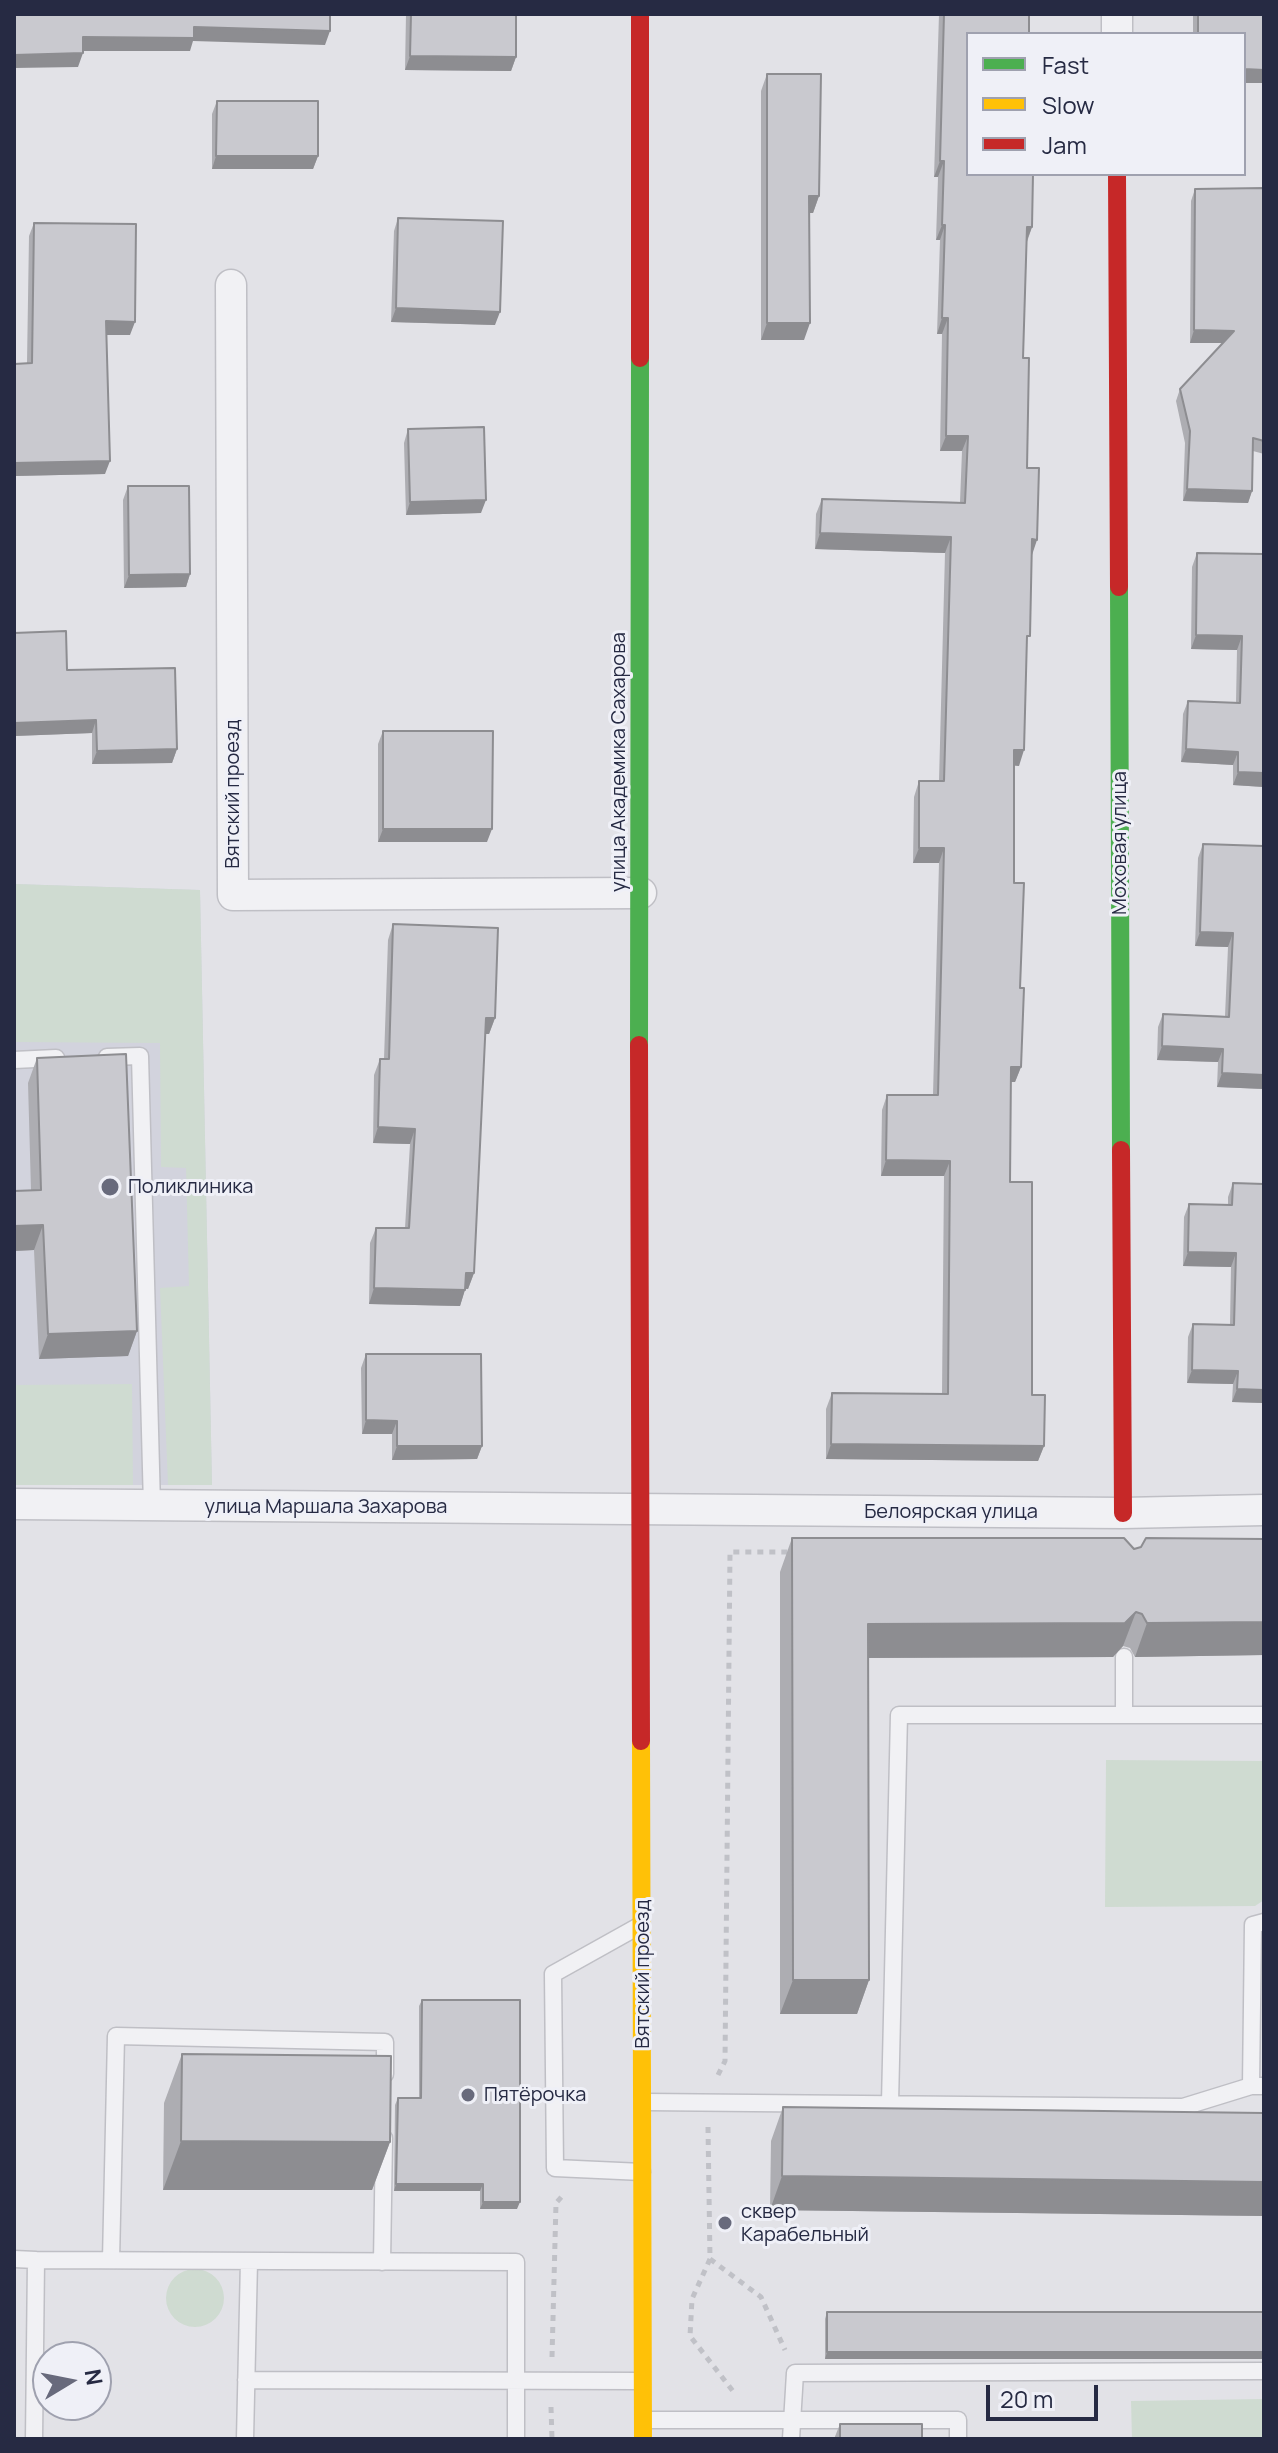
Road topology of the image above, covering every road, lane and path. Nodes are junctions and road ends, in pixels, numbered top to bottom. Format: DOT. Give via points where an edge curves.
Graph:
graph roads {
  1 [pos="640,14"];
  2 [pos="1117,176"];
  3 [pos="231,285"];
  4 [pos="641,893"];
  5 [pos="14,1060"];
  6 [pos="14,1504"];
  7 [pos="152,1506"];
  8 [pos="638,1510"];
  9 [pos="1264,1510"];
  10 [pos="1123,1520"];
  11 [pos="793,1552"];
  12 [pos="1124,1657"];
  13 [pos="1124,1715"];
  14 [pos="1264,1715"];
  15 [pos="1264,1922"];
  16 [pos="644,1924"];
  17 [pos="1257,2086"];
  18 [pos="385,2089"];
  19 [pos="707,2101"];
  20 [pos="644,2102"];
  21 [pos="890,2103"];
  22 [pos="384,2121"];
  23 [pos="584,2170"];
  24 [pos="644,2172"];
  25 [pos="14,2259"];
  26 [pos="710,2259"];
  27 [pos="36,2260"];
  28 [pos="111,2260"];
  29 [pos="249,2261"];
  30 [pos="382,2262"];
  31 [pos="1264,2371"];
  32 [pos="795,2373"];
  33 [pos="246,2380"];
  34 [pos="644,2381"];
  35 [pos="517,2382"];
  36 [pos="551,2383"];
  37 [pos="755,2419"];
  38 [pos="792,2420"];
  39 [pos="643,2430"];
  40 [pos="34,2439"];
  41 [pos="245,2439"];
  42 [pos="516,2439"];
  43 [pos="552,2439"];
  44 [pos="791,2439"];
  45 [pos="958,2439"];
  1 -- 4 [label="street, улица Академика Сахарова"];
  2 -- 10 [label="street, Моховая улица"];
  3 -- 4 [label="street, Вятский проезд" via="233,895"];
  4 -- 8 [label="street, улица Академика Сахарова"];
  5 -- 7 [label="lane" via="140,1056"];
  6 -- 7 [label="street, улица Маршала Захарова"];
  7 -- 8 [label="street, улица Маршала Захарова"];
  8 -- 10 [label="street, Белоярская улица"];
  8 -- 16 [label="street, Вятский проезд"];
  9 -- 10 [label="street, Белоярская улица"];
  11 -- 19 [label="path" via="730,1552 725,2061"];
  12 -- 13 [label="lane"];
  13 -- 14 [label="lane"];
  13 -- 21 [label="lane" via="899,1715"];
  15 -- 17 [label="lane" via="1253,1925"];
  16 -- 20 [label="street, Вятский проезд"];
  16 -- 23 [label="lane" via="553,1974 555,2168"];
  17 -- 21 [label="lane" via="1183,2107"];
  18 -- 28 [label="lane" via="385,2042 116,2036"];
  19 -- 20 [label="lane"];
  19 -- 21 [label="lane"];
  19 -- 26 [label="path"];
  20 -- 24 [label="street, Вятский проезд"];
  22 -- 30 [label="lane"];
  23 -- 24 [label="lane"];
  23 -- 36 [label="path" via="556,2203"];
  24 -- 34 [label="street, Вятский проезд"];
  25 -- 27 [label="lane"];
  26 -- 32 [label="path" via="761,2297"];
  26 -- 37 [label="path" via="692,2299 690,2336"];
  27 -- 28 [label="lane"];
  27 -- 40 [label="lane"];
  28 -- 29 [label="lane"];
  29 -- 30 [label="lane"];
  29 -- 33 [label="lane"];
  30 -- 35 [label="lane" via="516,2262"];
  31 -- 32 [label="lane"];
  32 -- 38 [label="lane"];
  33 -- 35 [label="lane"];
  33 -- 41 [label="lane"];
  34 -- 36 [label="lane"];
  34 -- 39 [label="street, Вятский проезд"];
  35 -- 36 [label="lane"];
  35 -- 42 [label="lane"];
  36 -- 43 [label="path"];
  37 -- 38 [label="lane"];
  37 -- 39 [label="lane"];
  38 -- 44 [label="lane"];
  38 -- 45 [label="lane" via="958,2420"];
}
